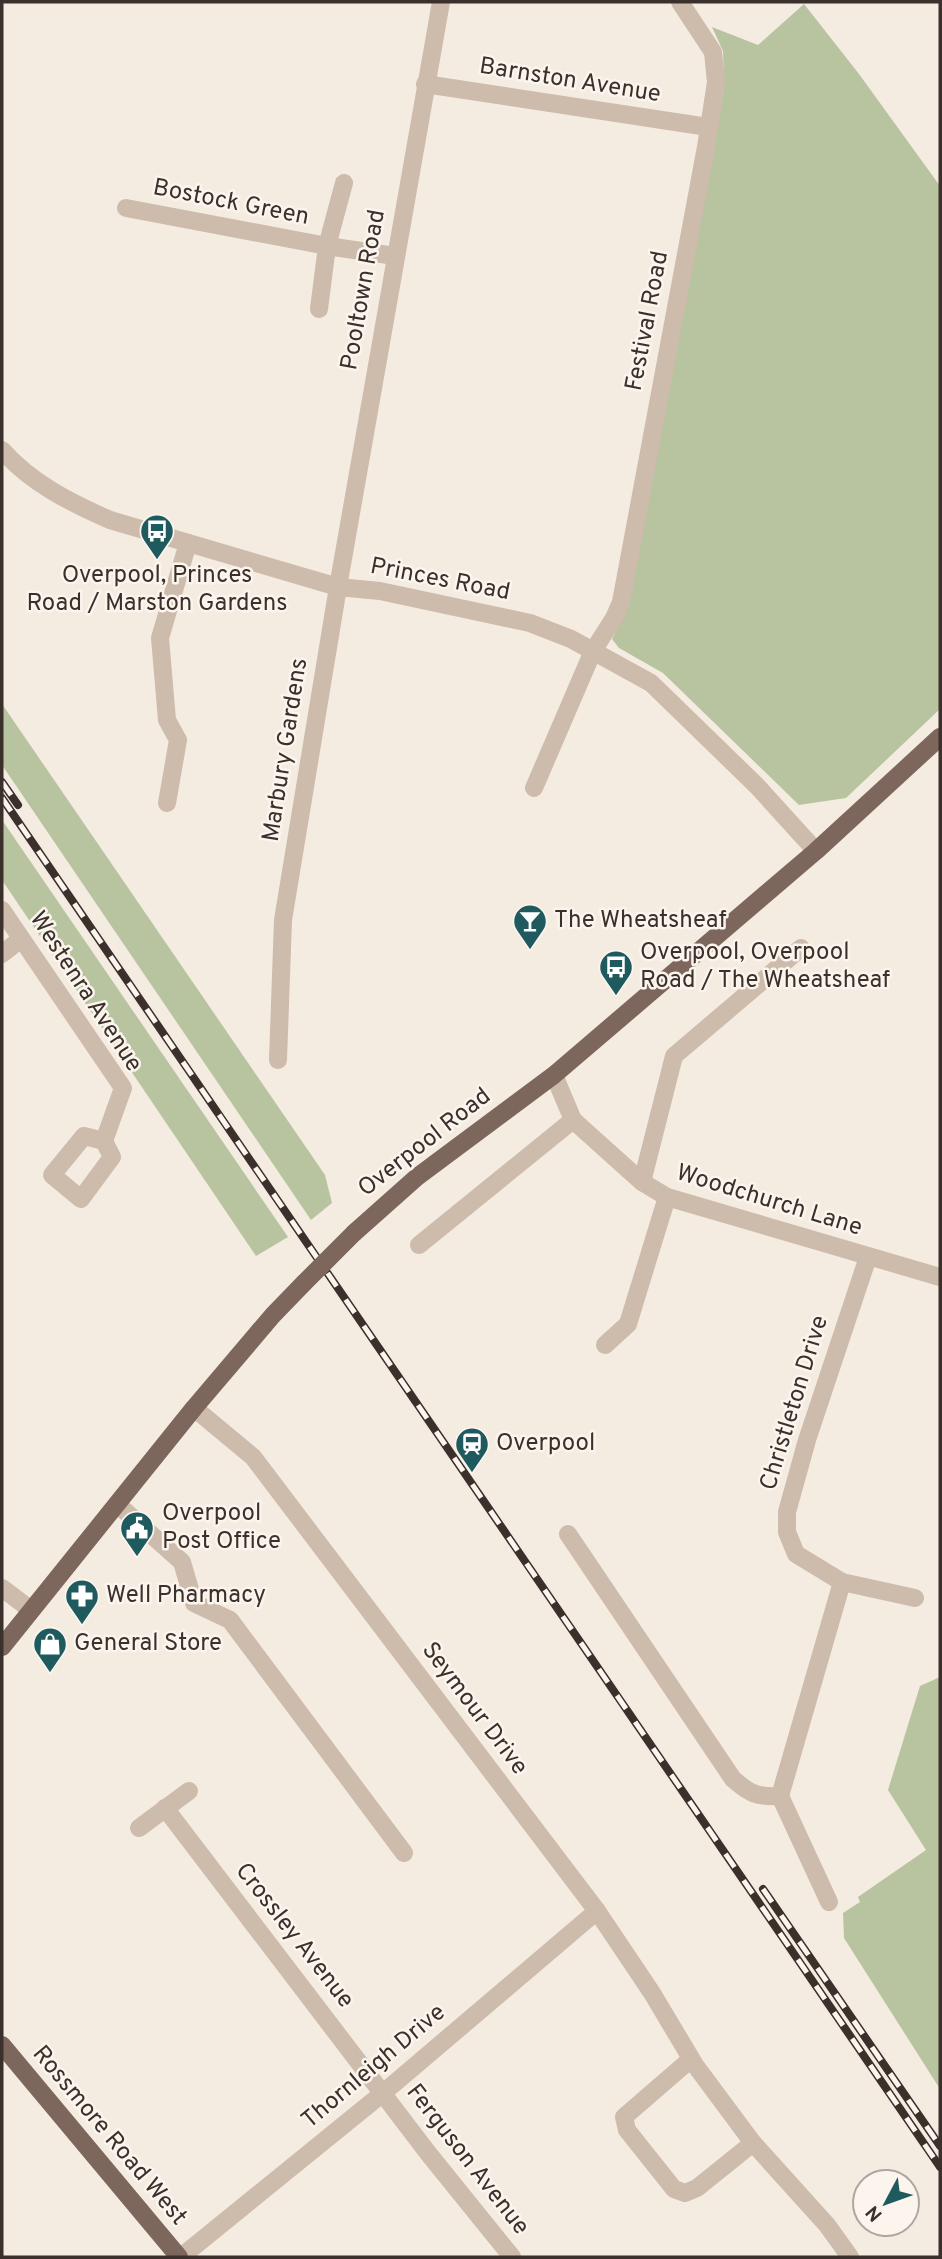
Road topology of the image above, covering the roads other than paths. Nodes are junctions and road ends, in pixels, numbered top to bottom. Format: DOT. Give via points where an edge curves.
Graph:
graph roads {
  1 [pos="440,2"];
  2 [pos="680,2"];
  3 [pos="425,84"];
  4 [pos="708,127"];
  5 [pos="344,183"];
  6 [pos="126,208"];
  7 [pos="327,246"];
  8 [pos="395,256"];
  9 [pos="318,309"];
  10 [pos="2,450"];
  11 [pos="188,543"];
  12 [pos="338,587"];
  13 [pos="593,652"];
  14 [pos="940,737"];
  15 [pos="534,788"];
  16 [pos="167,803"];
  17 [pos="816,851"];
  18 [pos="2,910"];
  19 [pos="22,939"];
  20 [pos="801,948"];
  21 [pos="2,954"];
  22 [pos="278,1060"];
  23 [pos="554,1075"];
  24 [pos="573,1120"];
  25 [pos="104,1141"];
  26 [pos="642,1182"];
  27 [pos="667,1197"];
  28 [pos="419,1245"];
  29 [pos="868,1257"];
  30 [pos="940,1277"];
  31 [pos="605,1345"];
  32 [pos="194,1408"];
  33 [pos="117,1504"];
  34 [pos="568,1534"];
  35 [pos="842,1582"];
  36 [pos="2,1588"];
  37 [pos="915,1598"];
  38 [pos="31,1610"];
  39 [pos="2,1647"];
  40 [pos="189,1791"];
  41 [pos="780,1796"];
  42 [pos="165,1808"];
  43 [pos="139,1828"];
  44 [pos="404,1853"];
  45 [pos="829,1902"];
  46 [pos="597,1911"];
  47 [pos="2,2045"];
  48 [pos="691,2060"];
  49 [pos="383,2093"];
  50 [pos="752,2143"];
  51 [pos="180,2257"];
  52 [pos="512,2257"];
  53 [pos="850,2257"];
  1 -- 3 [label="street, Pooltown Road"];
  2 -- 4 [label="street, Festival Road" via="713,52 716,82"];
  3 -- 4 [label="street, Barnston Avenue"];
  3 -- 8 [label="street, Pooltown Road"];
  4 -- 13 [label="street, Festival Road" via="621,602"];
  5 -- 7 [label="street, Bostock Green"];
  6 -- 7 [label="street, Bostock Green"];
  7 -- 8 [label="street, Bostock Green"];
  7 -- 9 [label="street, Bostock Green"];
  8 -- 12 [label="street, Pooltown Road"];
  10 -- 11 [label="street, Princes Road" via="44,486 74,504"];
  11 -- 12 [label="street, Princes Road"];
  11 -- 16 [label="street" via="160,638 167,720 178,740"];
  12 -- 13 [label="street, Princes Road" via="380,591 530,623"];
  12 -- 22 [label="street, Marbury Gardens" via="283,920"];
  13 -- 15 [label="street, Festival Road"];
  13 -- 17 [label="street, Princes Road" via="651,683"];
  14 -- 17 [label="main road, Overpool Road"];
  17 -- 23 [label="main road, Overpool Road"];
  18 -- 19 [label="street, Westenra Avenue"];
  19 -- 21 [label="street"];
  19 -- 25 [label="street, Westenra Avenue" via="123,1088"];
  20 -- 26 [label="street" via="674,1056"];
  23 -- 24 [label="street, Woodchurch Lane"];
  23 -- 32 [label="main road, Overpool Road, bridge" via="417,1177 354,1233 273,1315"];
  24 -- 26 [label="street, Woodchurch Lane"];
  24 -- 28 [label="street"];
  26 -- 27 [label="street, Woodchurch Lane"];
  27 -- 29 [label="street, Woodchurch Lane"];
  27 -- 31 [label="street" via="628,1324"];
  29 -- 30 [label="street, Woodchurch Lane"];
  29 -- 35 [label="street, Christleton Drive" via="787,1512 787,1532 796,1554"];
  32 -- 33 [label="main road, Overpool Road"];
  32 -- 46 [label="street, Seymour Drive" via="253,1457"];
  33 -- 38 [label="main road, Overpool Road"];
  33 -- 44 [label="street" via="182,1562 194,1603 230,1620"];
  34 -- 41 [label="street" via="733,1779 758,1797"];
  35 -- 37 [label="street, Christleton Drive"];
  35 -- 41 [label="street"];
  36 -- 38 [label="street"];
  38 -- 39 [label="main road, Overpool Road"];
  40 -- 42 [label="street"];
  41 -- 45 [label="street"];
  42 -- 43 [label="street"];
  42 -- 49 [label="street, Crossley Avenue"];
  46 -- 48 [label="street, Seymour Drive"];
  46 -- 49 [label="street, Thornleigh Drive"];
  47 -- 51 [label="main road, Rossmore Road West"];
  48 -- 50 [label="street, Seymour Drive"];
  48 -- 50 [label="street" via="624,2117 627,2130 674,2189 685,2193"];
  49 -- 51 [label="street, Thornleigh Drive"];
  49 -- 52 [label="street, Ferguson Avenue"];
  50 -- 53 [label="street, Seymour Drive"];
}
